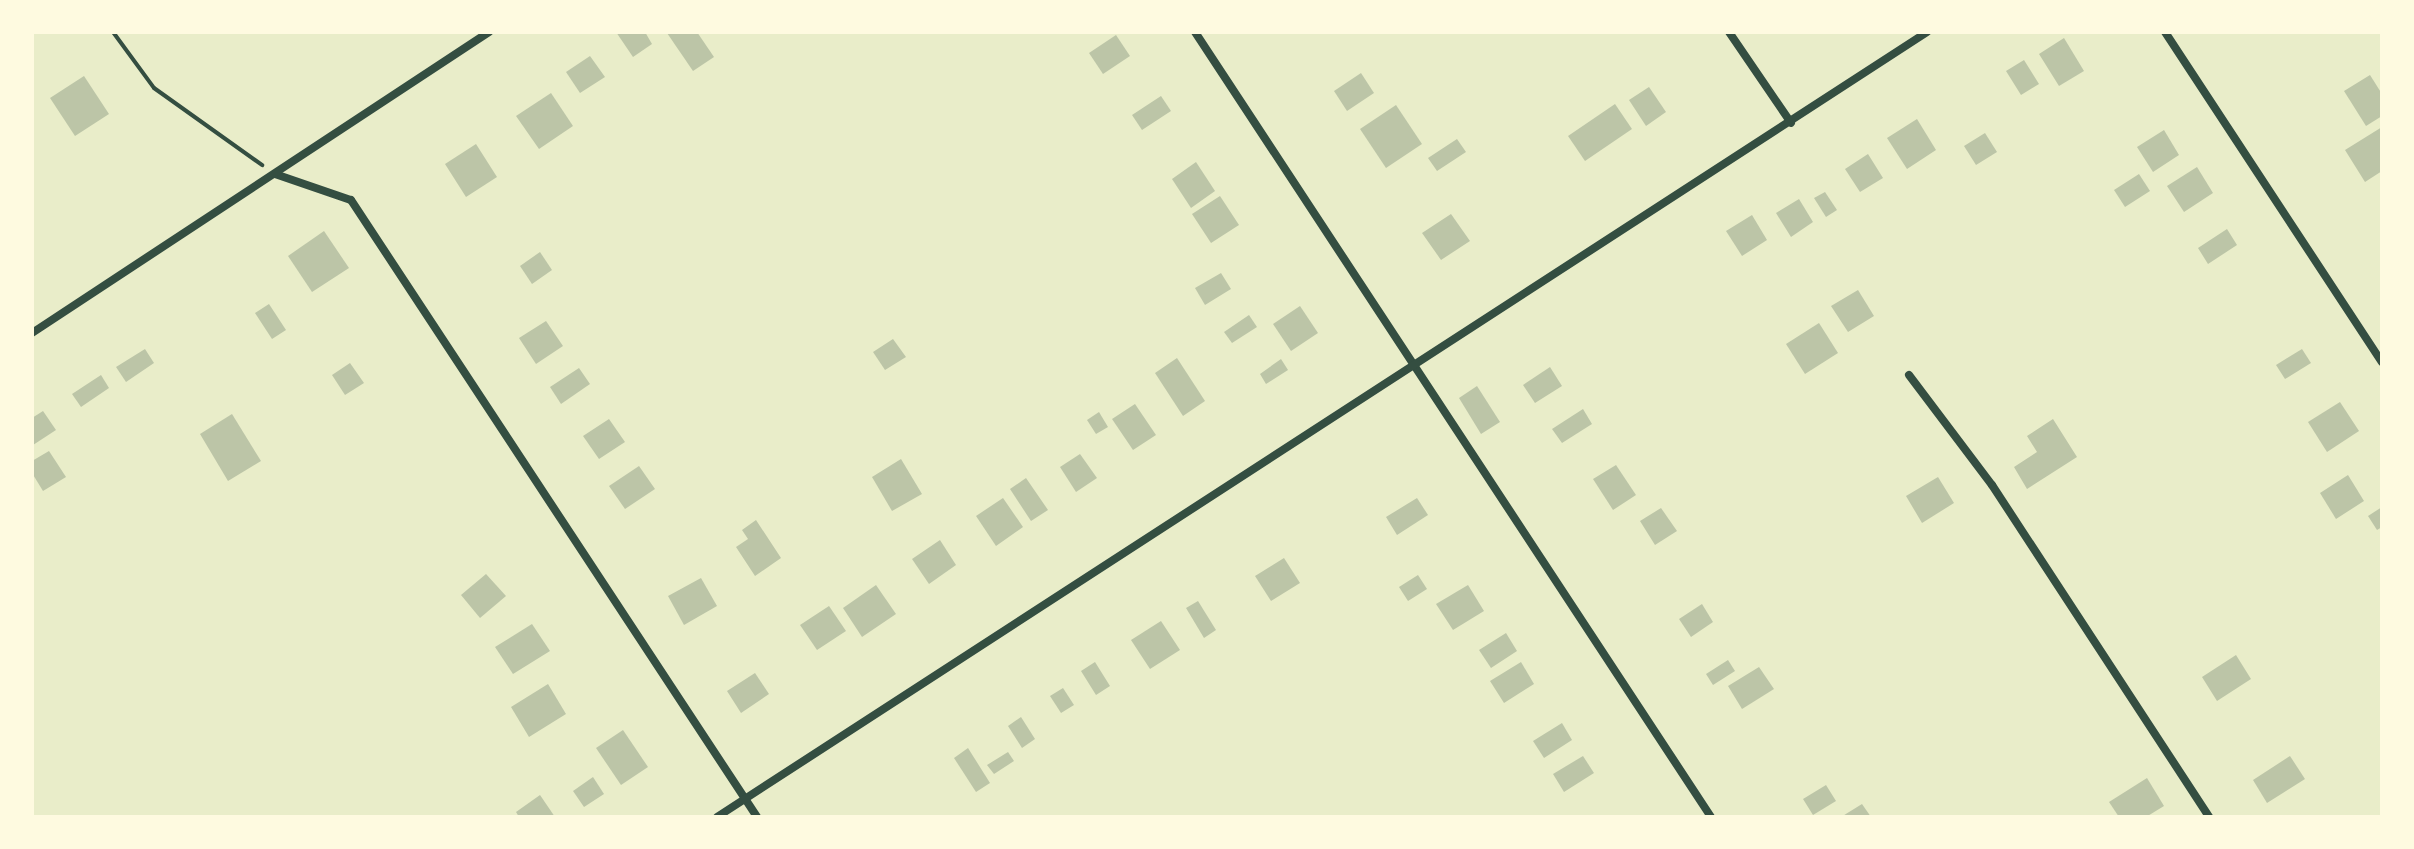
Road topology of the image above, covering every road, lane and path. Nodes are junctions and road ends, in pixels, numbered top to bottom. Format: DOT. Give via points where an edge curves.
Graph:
graph roads {
  1 [pos="113,32"];
  2 [pos="489,32"];
  3 [pos="1195,32"];
  4 [pos="1729,32"];
  5 [pos="1927,32"];
  6 [pos="2165,32"];
  7 [pos="1791,123"];
  8 [pos="275,174"];
  9 [pos="32,333"];
  10 [pos="2382,362"];
  11 [pos="1412,369"];
  12 [pos="1909,375"];
  13 [pos="745,799"];
  14 [pos="717,817"];
  15 [pos="757,817"];
  16 [pos="1711,817"];
  17 [pos="2209,817"];
  1 -- 8 [label="path" via="154,88"];
  2 -- 8 [label="street"];
  3 -- 11 [label="street"];
  4 -- 7 [label="street"];
  5 -- 7 [label="street"];
  6 -- 10 [label="street"];
  7 -- 11 [label="street"];
  8 -- 9 [label="street"];
  8 -- 13 [label="street" via="351,200"];
  11 -- 13 [label="street"];
  11 -- 16 [label="street"];
  12 -- 17 [label="street" via="1992,485"];
  13 -- 14 [label="street"];
  13 -- 15 [label="street"];
}
